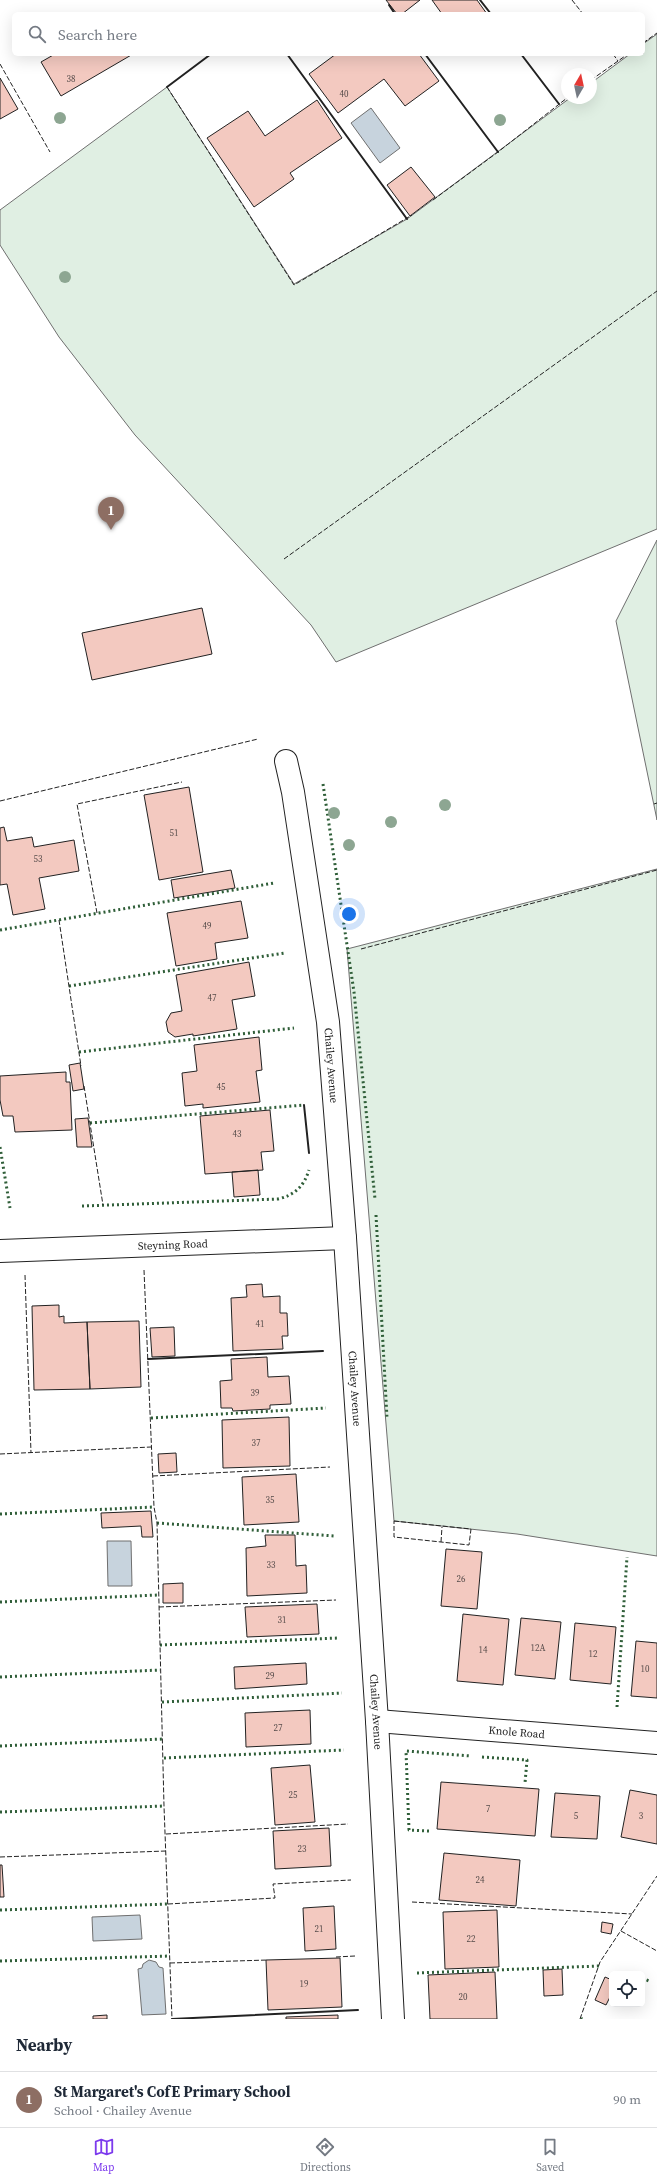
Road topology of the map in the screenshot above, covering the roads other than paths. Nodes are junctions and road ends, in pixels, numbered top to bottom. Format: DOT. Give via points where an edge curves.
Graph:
graph roads {
  1 [pos="286,762"];
  2 [pos="345,1238"];
  3 [pos="0,1251"];
  4 [pos="377,1722"];
  5 [pos="657,1743"];
  6 [pos="393,2019"];
  1 -- 2 [label="street, Chailey Avenue" via="293,792 328,1022"];
  2 -- 3 [label="street, Steyning Road"];
  2 -- 4 [label="street, Chailey Avenue"];
  4 -- 5 [label="street, Knole Road"];
  4 -- 6 [label="street, Chailey Avenue"];
}
